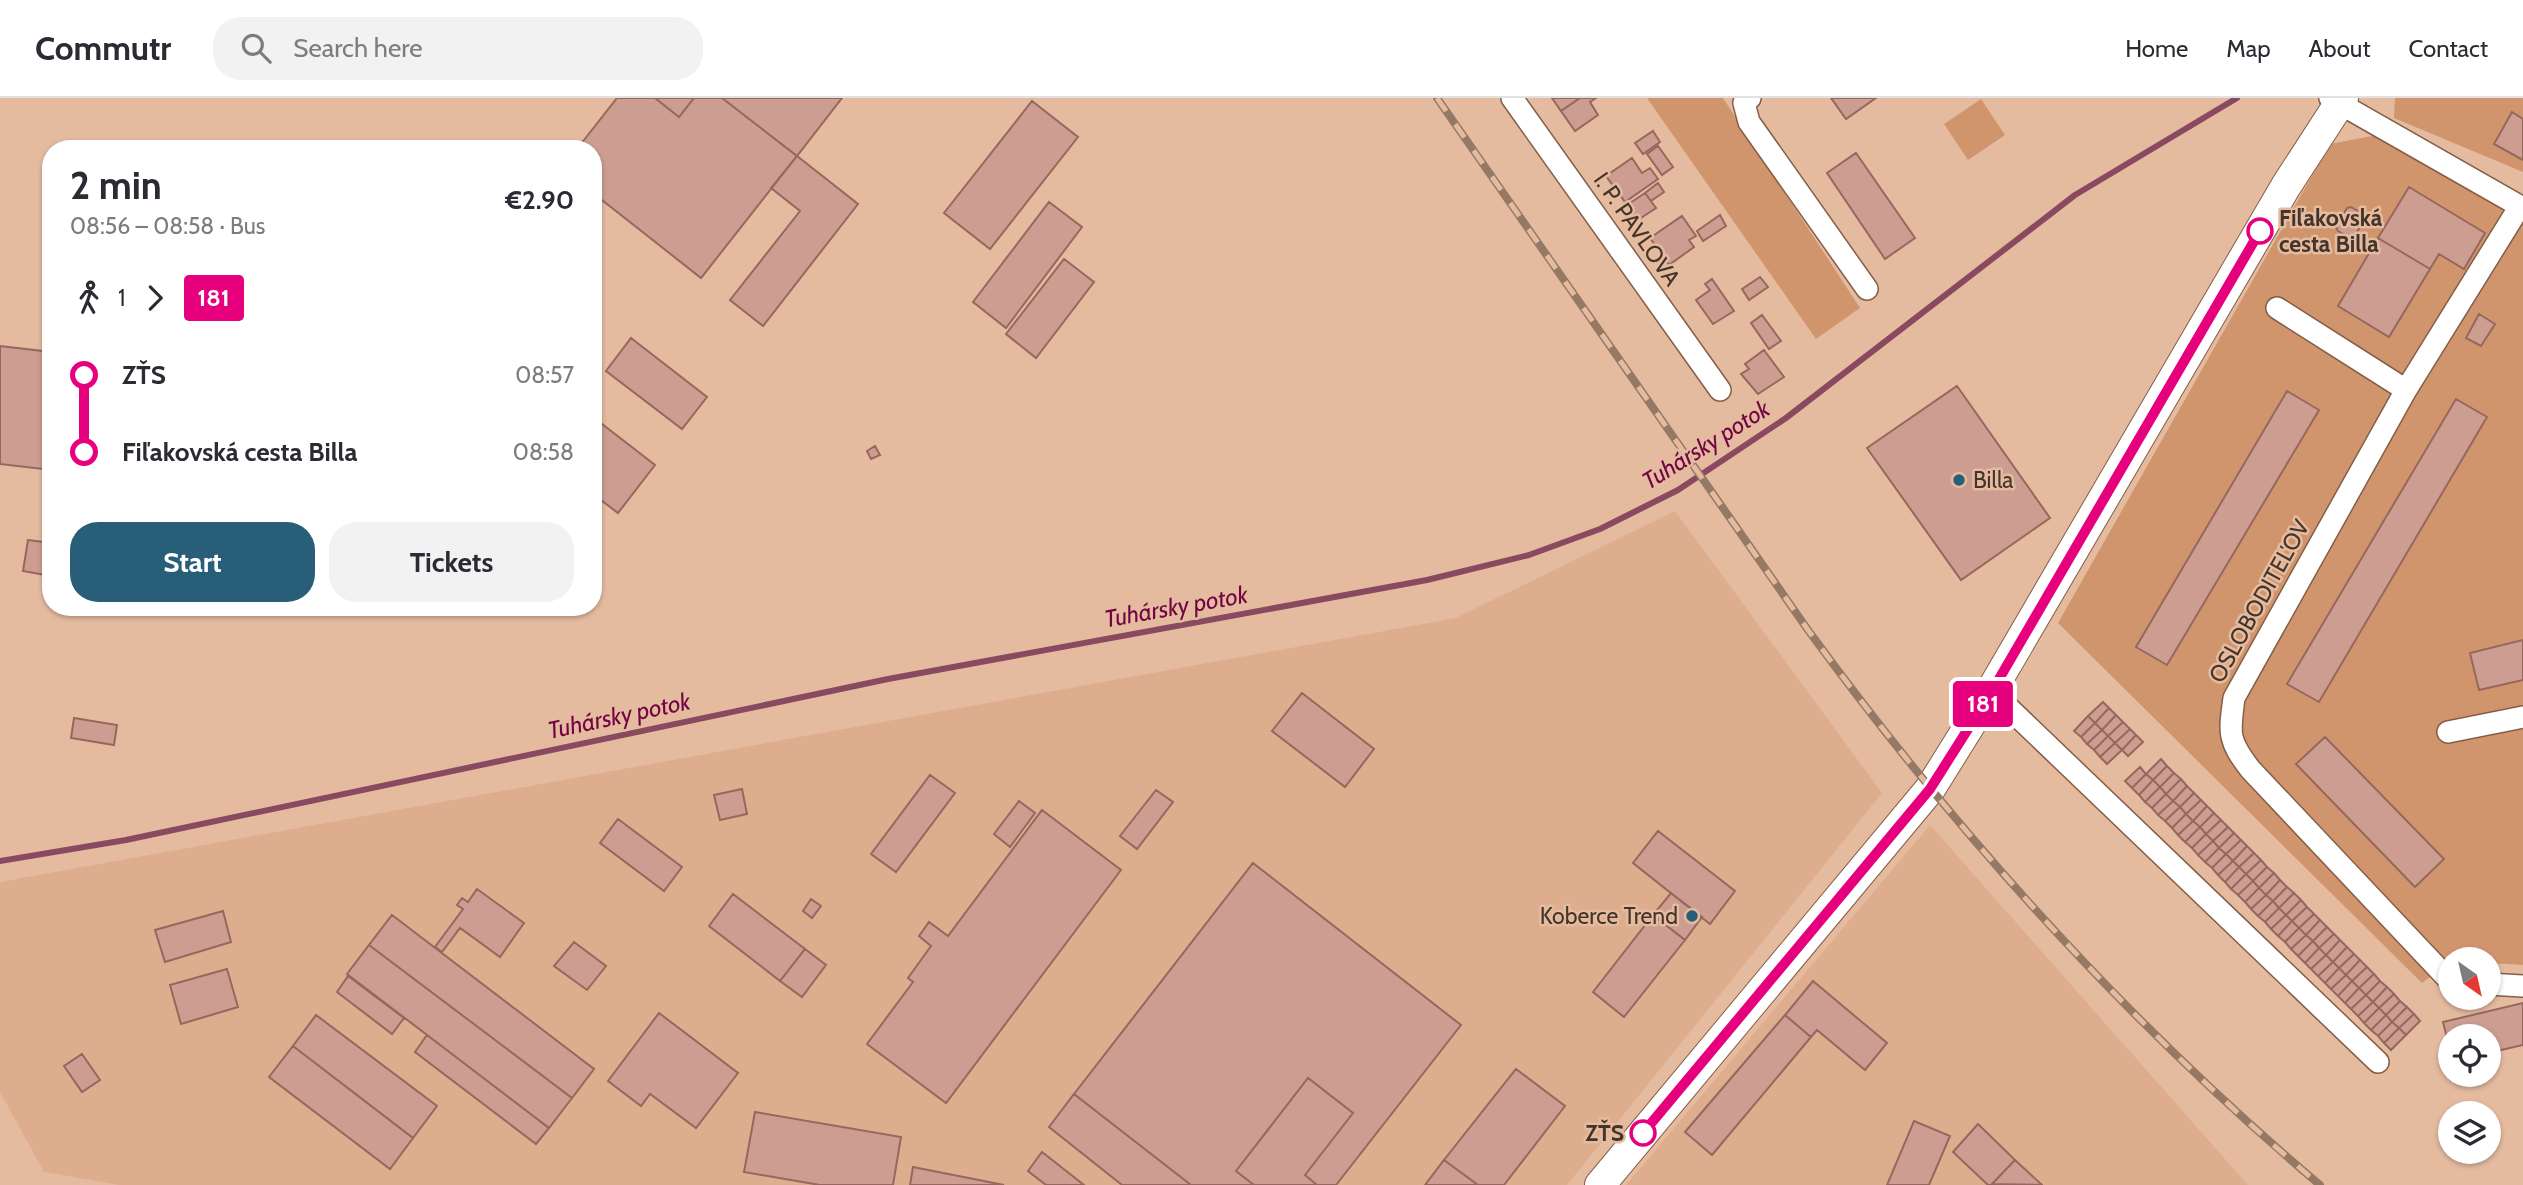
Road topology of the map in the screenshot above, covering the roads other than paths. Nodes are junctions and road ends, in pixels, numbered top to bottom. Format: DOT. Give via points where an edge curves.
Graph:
graph roads {
  1 [pos="1512,98"];
  2 [pos="1750,98"];
  3 [pos="2337,100"];
  4 [pos="2521,207"];
  5 [pos="1867,289"];
  6 [pos="2277,307"];
  7 [pos="1720,390"];
  8 [pos="2406,390"];
  9 [pos="1992,691"];
  10 [pos="2523,717"];
  11 [pos="2448,732"];
  12 [pos="2438,968"];
  13 [pos="2501,985"];
  14 [pos="2523,986"];
  15 [pos="2378,1062"];
  16 [pos="1600,1185"];
  1 -- 7 [label="street, I. P. PAVLOVA"];
  2 -- 5 [label="street" via="1744,103 1749,122"];
  3 -- 4 [label="street"];
  3 -- 9 [label="street"];
  4 -- 8 [label="street, OSLOBODITEĽOV"];
  6 -- 8 [label="street"];
  8 -- 12 [label="street, OSLOBODITEĽOV" via="2234,698 2229,732 2250,769"];
  9 -- 15 [label="street"];
  9 -- 16 [label="street" via="1930,789"];
  10 -- 11 [label="street"];
  13 -- 14 [label="street"];
}
